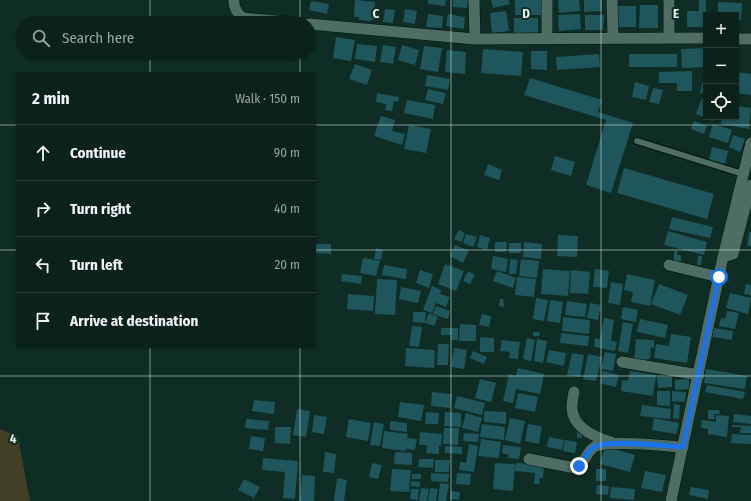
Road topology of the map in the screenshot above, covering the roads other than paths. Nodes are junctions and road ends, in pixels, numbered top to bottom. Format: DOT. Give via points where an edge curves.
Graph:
graph roads {
  1 [pos="234,0"];
  2 [pos="474,0"];
  3 [pos="547,0"];
  4 [pos="612,0"];
  5 [pos="669,0"];
  6 [pos="240,16"];
  7 [pos="316,25"];
  8 [pos="547,38"];
  9 [pos="613,38"];
  10 [pos="669,38"];
  11 [pos="703,38"];
  12 [pos="475,39"];
  13 [pos="739,39"];
  14 [pos="751,39"];
  15 [pos="637,141"];
  16 [pos="751,143"];
  17 [pos="749,160"];
  18 [pos="743,174"];
  19 [pos="751,185"];
  20 [pos="723,257"];
  21 [pos="669,265"];
  22 [pos="719,277"];
  23 [pos="622,362"];
  24 [pos="699,375"];
  25 [pos="574,392"];
  26 [pos="616,444"];
  27 [pos="683,447"];
  28 [pos="529,459"];
  29 [pos="671,501"];
  1 -- 6 [label="street"];
  2 -- 12 [label="street"];
  3 -- 8 [label="street"];
  4 -- 9 [label="street"];
  5 -- 10 [label="street"];
  7 -- 12 [label="street"];
  8 -- 9 [label="street"];
  8 -- 12 [label="street"];
  9 -- 10 [label="street"];
  10 -- 11 [label="street"];
  13 -- 14 [label="street"];
  15 -- 18 [label="lane"];
  16 -- 17 [label="street"];
  17 -- 18 [label="street"];
  18 -- 20 [label="street"];
  19 -- 20 [label="street" via="733,254"];
  20 -- 22 [label="street"];
  21 -- 22 [label="street"];
  22 -- 24 [label="street"];
  23 -- 24 [label="street"];
  24 -- 27 [label="street"];
  25 -- 26 [label="street" via="572,410 578,425 600,439"];
  26 -- 27 [label="street"];
  26 -- 28 [label="street" via="595,446 575,468"];
  27 -- 29 [label="street"];
}
